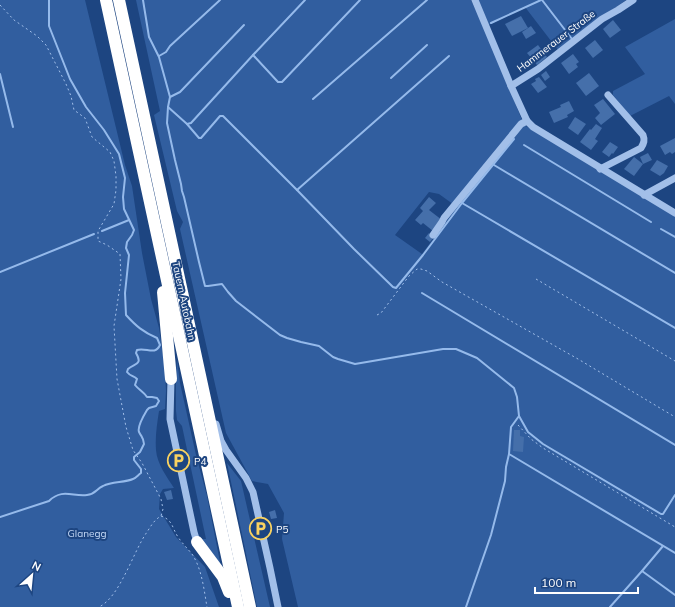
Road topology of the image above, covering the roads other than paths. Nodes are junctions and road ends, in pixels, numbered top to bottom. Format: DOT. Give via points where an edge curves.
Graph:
graph roads {
  1 [pos="106,0"];
  2 [pos="118,0"];
  3 [pos="475,0"];
  4 [pos="633,0"];
  5 [pos="511,86"];
  6 [pos="608,95"];
  7 [pos="526,121"];
  8 [pos="600,169"];
  9 [pos="675,178"];
  10 [pos="644,195"];
  11 [pos="675,213"];
  12 [pos="433,234"];
  13 [pos="161,252"];
  14 [pos="171,379"];
  15 [pos="208,414"];
  16 [pos="216,424"];
  17 [pos="197,542"];
  18 [pos="237,607"];
  19 [pos="250,607"];
  20 [pos="278,607"];
  1 -- 13 [label="highway, Tauern Autobahn"];
  2 -- 15 [label="highway, Tauern Autobahn"];
  3 -- 5 [label="street, Hammerauer Straße"];
  4 -- 5 [label="street, Hammerauer Straße" via="602,19 538,69"];
  5 -- 7 [label="street, Hammerauer Straße"];
  6 -- 8 [label="street" via="643,135 644,143 641,148"];
  7 -- 8 [label="street"];
  7 -- 12 [label="street"];
  8 -- 10 [label="street"];
  9 -- 10 [label="street"];
  10 -- 11 [label="street"];
  13 -- 14 [label="highway" via="157,261 163,294"];
  13 -- 18 [label="highway, Tauern Autobahn"];
  14 -- 17 [label="street" via="171,423"];
  15 -- 16 [label="highway"];
  15 -- 19 [label="highway, Tauern Autobahn"];
  16 -- 20 [label="street" via="221,441 253,492"];
  17 -- 18 [label="highway" via="223,577 232,603"];
}
